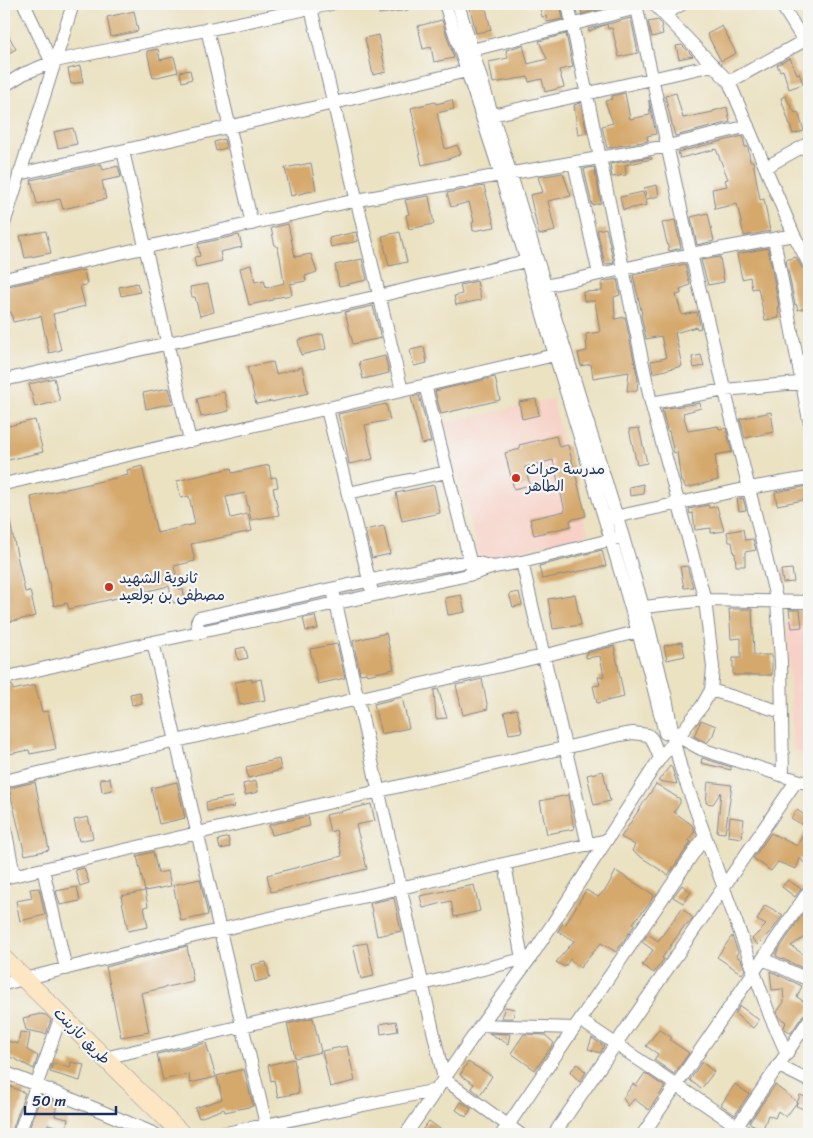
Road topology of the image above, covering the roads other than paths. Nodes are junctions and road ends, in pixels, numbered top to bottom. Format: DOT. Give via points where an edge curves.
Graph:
graph roads {
  1 [pos="24,4"];
  2 [pos="73,4"];
  3 [pos="331,4"];
  4 [pos="445,4"];
  5 [pos="458,4"];
  6 [pos="568,4"];
  7 [pos="654,4"];
  8 [pos="682,4"];
  9 [pos="781,4"];
  10 [pos="311,6"];
  11 [pos="636,6"];
  12 [pos="665,14"];
  13 [pos="572,24"];
  14 [pos="207,30"];
  15 [pos="807,39"];
  16 [pos="472,50"];
  17 [pos="54,62"];
  18 [pos="713,66"];
  19 [pos="472,70"];
  20 [pos="653,80"];
  21 [pos="729,82"];
  22 [pos="4,86"];
  23 [pos="587,94"];
  24 [pos="334,104"];
  25 [pos="492,116"];
  26 [pos="748,126"];
  27 [pos="230,127"];
  28 [pos="809,143"];
  29 [pos="668,146"];
  30 [pos="123,151"];
  31 [pos="600,158"];
  32 [pos="574,163"];
  33 [pos="766,167"];
  34 [pos="19,174"];
  35 [pos="504,174"];
  36 [pos="357,200"];
  37 [pos="4,224"];
  38 [pos="252,224"];
  39 [pos="794,235"];
  40 [pos="774,239"];
  41 [pos="805,247"];
  42 [pos="146,248"];
  43 [pos="691,254"];
  44 [pos="532,260"];
  45 [pos="809,264"];
  46 [pos="623,268"];
  47 [pos="599,274"];
  48 [pos="4,279"];
  49 [pos="545,286"];
  50 [pos="380,296"];
  51 [pos="168,344"];
  52 [pos="560,354"];
  53 [pos="4,380"];
  54 [pos="805,382"];
  55 [pos="425,385"];
  56 [pos="724,390"];
  57 [pos="402,391"];
  58 [pos="651,403"];
  59 [pos="327,409"];
  60 [pos="809,420"];
  61 [pos="190,441"];
  62 [pos="447,472"];
  63 [pos="809,478"];
  64 [pos="4,484"];
  65 [pos="749,488"];
  66 [pos="348,493"];
  67 [pos="680,504"];
  68 [pos="611,518"];
  69 [pos="617,538"];
  70 [pos="470,561"];
  71 [pos="522,562"];
  72 [pos="494,567"];
  73 [pos="473,574"];
  74 [pos="370,581"];
  75 [pos="332,590"];
  76 [pos="373,596"];
  77 [pos="705,600"];
  78 [pos="777,602"];
  79 [pos="809,602"];
  80 [pos="335,604"];
  81 [pos="637,608"];
  82 [pos="643,630"];
  83 [pos="199,633"];
  84 [pos="154,642"];
  85 [pos="543,656"];
  86 [pos="4,678"];
  87 [pos="711,690"];
  88 [pos="357,699"];
  89 [pos="782,712"];
  90 [pos="176,740"];
  91 [pos="674,743"];
  92 [pos="564,748"];
  93 [pos="660,758"];
  94 [pos="784,776"];
  95 [pos="4,781"];
  96 [pos="803,782"];
  97 [pos="379,792"];
  98 [pos="4,823"];
  99 [pos="197,833"];
  100 [pos="705,836"];
  101 [pos="607,840"];
  102 [pos="588,845"];
  103 [pos="505,864"];
  104 [pos="43,869"];
  105 [pos="9,876"];
  106 [pos="401,888"];
  107 [pos="724,888"];
  108 [pos="809,891"];
  109 [pos="219,930"];
  110 [pos="526,958"];
  111 [pos="4,959"];
  112 [pos="763,959"];
  113 [pos="66,969"];
  114 [pos="755,970"];
  115 [pos="25,980"];
  116 [pos="809,980"];
  117 [pos="4,984"];
  118 [pos="423,984"];
  119 [pos="62,1016"];
  120 [pos="809,1020"];
  121 [pos="577,1024"];
  122 [pos="242,1025"];
  123 [pos="481,1025"];
  124 [pos="616,1044"];
  125 [pos="787,1054"];
  126 [pos="104,1058"];
  127 [pos="779,1066"];
  128 [pos="4,1072"];
  129 [pos="444,1079"];
  130 [pos="809,1081"];
  131 [pos="37,1085"];
  132 [pos="675,1085"];
  133 [pos="437,1090"];
  134 [pos="266,1124"];
  135 [pos="505,1130"];
  136 [pos="735,1130"];
  137 [pos="19,1134"];
  138 [pos="155,1134"];
  139 [pos="182,1134"];
  140 [pos="221,1134"];
  141 [pos="406,1134"];
  142 [pos="520,1134"];
  143 [pos="554,1134"];
  144 [pos="643,1134"];
  145 [pos="749,1134"];
  1 -- 17 [label="street"];
  2 -- 17 [label="street"];
  3 -- 10 [label="street"];
  4 -- 19 [label="street"];
  5 -- 16 [label="street"];
  6 -- 13 [label="street"];
  7 -- 12 [label="street"];
  8 -- 12 [label="street"];
  9 -- 15 [label="street"];
  10 -- 14 [label="street"];
  10 -- 24 [label="street"];
  11 -- 13 [label="street"];
  11 -- 20 [label="street"];
  12 -- 18 [label="street"];
  13 -- 16 [label="street"];
  13 -- 23 [label="street"];
  14 -- 17 [label="street"];
  14 -- 27 [label="street"];
  15 -- 21 [label="street"];
  16 -- 19 [label="street"];
  17 -- 22 [label="street"];
  17 -- 34 [label="street"];
  18 -- 20 [label="street"];
  18 -- 21 [label="street"];
  19 -- 24 [label="street"];
  19 -- 25 [label="street"];
  19 -- 35 [label="street"];
  20 -- 23 [label="street"];
  20 -- 29 [label="street"];
  21 -- 26 [label="street"];
  23 -- 25 [label="street"];
  23 -- 31 [label="street"];
  24 -- 27 [label="street"];
  24 -- 36 [label="street"];
  25 -- 35 [label="street"];
  26 -- 29 [label="street"];
  26 -- 33 [label="street"];
  27 -- 30 [label="street"];
  27 -- 38 [label="street"];
  28 -- 33 [label="street"];
  29 -- 31 [label="street"];
  29 -- 43 [label="street"];
  30 -- 34 [label="street"];
  30 -- 42 [label="street"];
  31 -- 32 [label="street"];
  31 -- 46 [label="street"];
  32 -- 35 [label="street"];
  32 -- 47 [label="street"];
  33 -- 39 [label="street"];
  34 -- 37 [label="street"];
  35 -- 36 [label="street"];
  35 -- 44 [label="street"];
  36 -- 38 [label="street"];
  36 -- 50 [label="street"];
  38 -- 42 [label="street"];
  39 -- 40 [label="street"];
  39 -- 41 [label="street"];
  40 -- 43 [label="street"];
  40 -- 54 [label="street"];
  41 -- 45 [label="street"];
  42 -- 48 [label="street"];
  42 -- 51 [label="street"];
  43 -- 46 [label="street"];
  43 -- 56 [label="street"];
  44 -- 49 [label="street"];
  44 -- 50 [label="street"];
  44 -- 52 [label="street"];
  46 -- 47 [label="street"];
  46 -- 58 [label="street"];
  47 -- 49 [label="street"];
  49 -- 52 [label="street"];
  50 -- 51 [label="street"];
  50 -- 57 [label="street"];
  51 -- 53 [label="street"];
  51 -- 61 [label="street"];
  52 -- 55 [label="street"];
  52 -- 68 [label="street"];
  54 -- 56 [label="street"];
  54 -- 60 [label="street"];
  55 -- 57 [label="street"];
  55 -- 62 [label="street"];
  56 -- 58 [label="street"];
  56 -- 65 [label="street"];
  57 -- 59 [label="street"];
  58 -- 67 [label="street"];
  59 -- 61 [label="street"];
  59 -- 66 [label="street"];
  61 -- 64 [label="street"];
  62 -- 66 [label="street"];
  62 -- 70 [label="street"];
  63 -- 65 [label="street"];
  65 -- 67 [label="street"];
  65 -- 78 [label="street"];
  66 -- 74 [label="street"];
  67 -- 68 [label="street"];
  67 -- 77 [label="street"];
  68 -- 69 [label="street"];
  69 -- 71 [label="street"];
  69 -- 81 [label="street"];
  70 -- 72 [label="street"];
  70 -- 73 [label="street"];
  70 -- 74 [label="street"];
  71 -- 72 [label="street"];
  71 -- 85 [label="street"];
  72 -- 73 [label="street"];
  73 -- 76 [label="street"];
  74 -- 75 [label="street"];
  74 -- 76 [label="street"];
  75 -- 80 [label="street"];
  75 -- 83 [label="street" via="199,618"];
  76 -- 80 [label="street"];
  77 -- 78 [label="street"];
  77 -- 81 [label="street"];
  77 -- 87 [label="street" via="713,668"];
  78 -- 79 [label="street"];
  78 -- 89 [label="street"];
  80 -- 83 [label="street"];
  80 -- 88 [label="street"];
  81 -- 82 [label="street"];
  82 -- 85 [label="street"];
  82 -- 91 [label="street" via="668,703"];
  83 -- 84 [label="street"];
  84 -- 86 [label="street"];
  84 -- 90 [label="street"];
  85 -- 88 [label="street"];
  85 -- 92 [label="street"];
  87 -- 89 [label="street"];
  87 -- 91 [label="street"];
  88 -- 90 [label="street"];
  88 -- 97 [label="street"];
  89 -- 94 [label="street"];
  90 -- 95 [label="street"];
  90 -- 99 [label="street"];
  91 -- 93 [label="street"];
  91 -- 94 [label="street"];
  91 -- 100 [label="street"];
  92 -- 93 [label="street" via="642,733 652,739"];
  92 -- 97 [label="street"];
  92 -- 102 [label="street"];
  93 -- 101 [label="street"];
  94 -- 96 [label="street"];
  96 -- 107 [label="street"];
  97 -- 99 [label="street"];
  97 -- 106 [label="street"];
  98 -- 105 [label="street"];
  99 -- 104 [label="street"];
  99 -- 109 [label="street"];
  100 -- 107 [label="street"];
  100 -- 121 [label="street"];
  101 -- 102 [label="street"];
  101 -- 110 [label="street"];
  102 -- 103 [label="street"];
  103 -- 106 [label="street"];
  103 -- 110 [label="street"];
  104 -- 105 [label="street"];
  104 -- 113 [label="street"];
  106 -- 109 [label="street"];
  106 -- 118 [label="street"];
  107 -- 114 [label="street"];
  107 -- 124 [label="street"];
  108 -- 112 [label="street"];
  109 -- 113 [label="street"];
  109 -- 122 [label="street"];
  110 -- 118 [label="street"];
  110 -- 123 [label="street"];
  111 -- 115 [label="street, طريق تازبنت"];
  112 -- 114 [label="street"];
  112 -- 116 [label="street"];
  113 -- 115 [label="street"];
  114 -- 125 [label="street"];
  114 -- 132 [label="street"];
  115 -- 117 [label="street"];
  115 -- 119 [label="street, طريق تازبنت"];
  118 -- 122 [label="street"];
  118 -- 129 [label="street"];
  119 -- 126 [label="street, طريق تازبنت"];
  119 -- 131 [label="street"];
  120 -- 125 [label="street"];
  121 -- 123 [label="street"];
  121 -- 124 [label="street"];
  121 -- 135 [label="street"];
  122 -- 126 [label="street"];
  122 -- 134 [label="street"];
  123 -- 129 [label="street"];
  124 -- 132 [label="street"];
  124 -- 143 [label="street"];
  125 -- 127 [label="street"];
  126 -- 139 [label="street, طريق تازبنت"];
  127 -- 130 [label="street"];
  127 -- 136 [label="street"];
  128 -- 131 [label="street"];
  129 -- 133 [label="street"];
  129 -- 135 [label="street"];
  131 -- 137 [label="street"];
  131 -- 138 [label="street"];
  132 -- 136 [label="street"];
  132 -- 144 [label="street"];
  133 -- 134 [label="street"];
  133 -- 141 [label="street"];
  134 -- 140 [label="street"];
  135 -- 142 [label="street"];
  136 -- 145 [label="street"];
}
